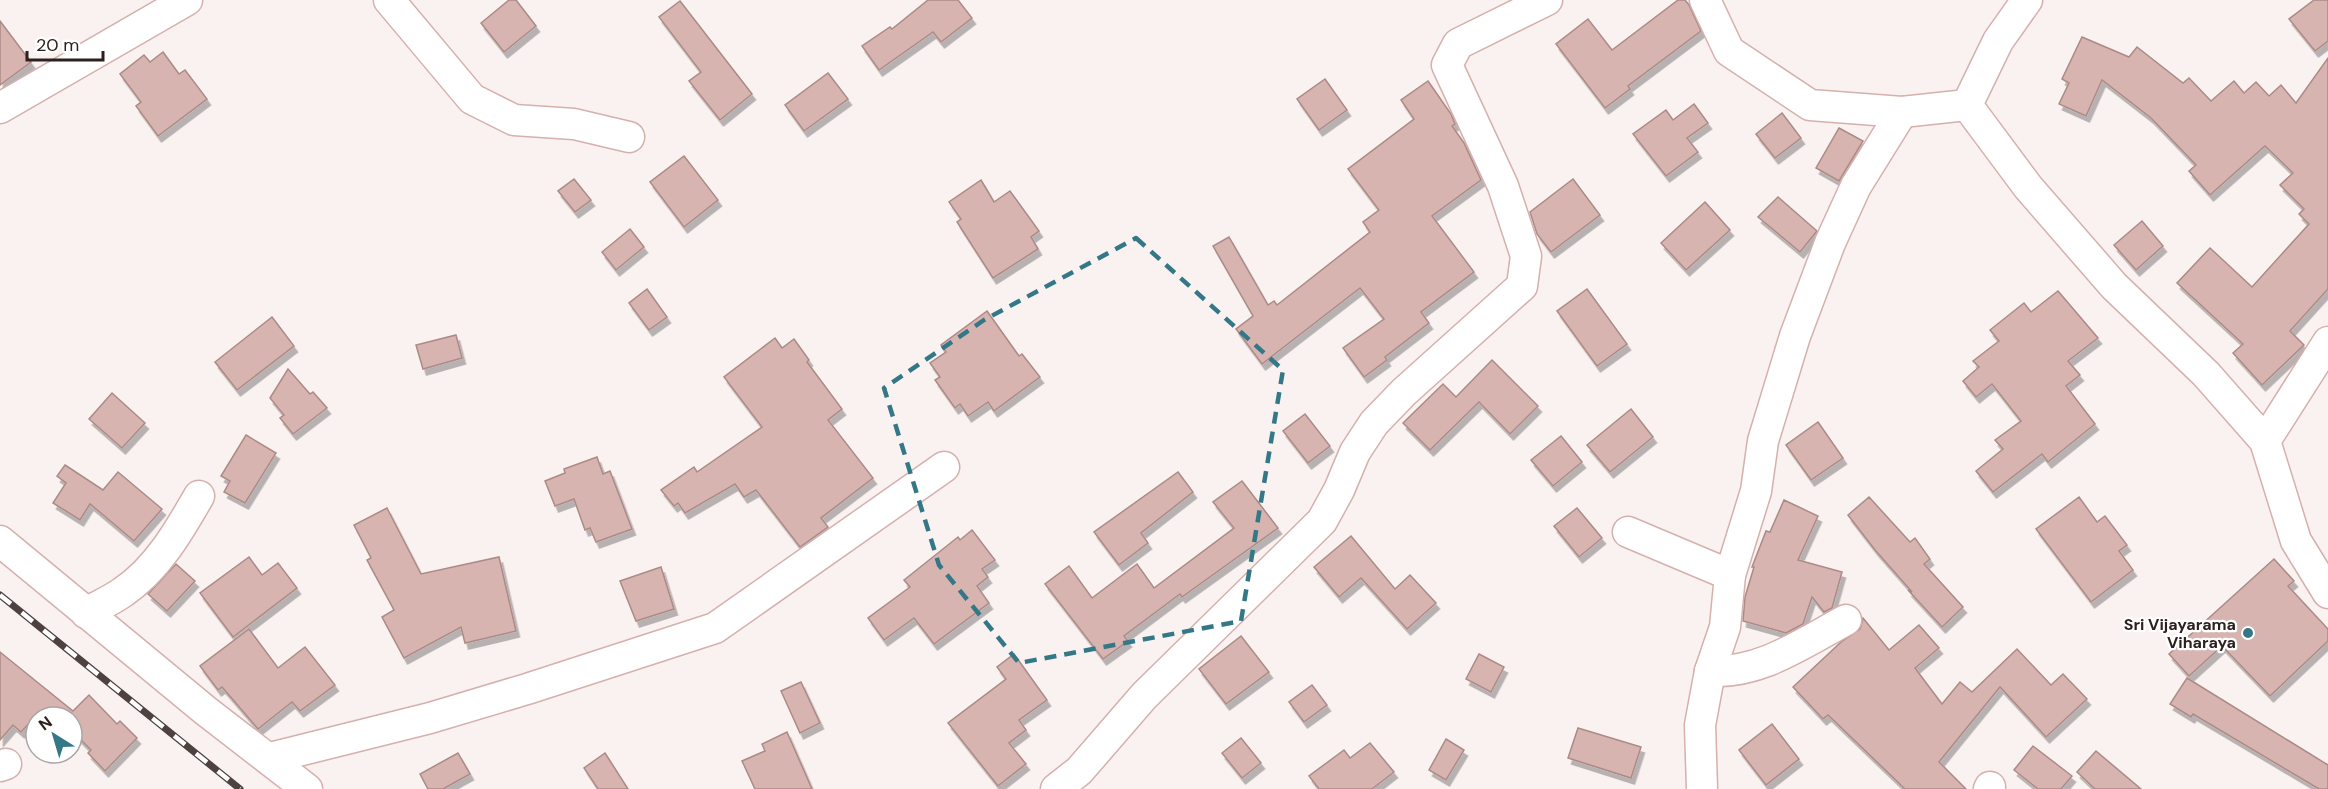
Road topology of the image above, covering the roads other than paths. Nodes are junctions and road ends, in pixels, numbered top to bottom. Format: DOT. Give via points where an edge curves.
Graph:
graph roads {
  1 [pos="187,0"];
  2 [pos="388,0"];
  3 [pos="1547,0"];
  4 [pos="1705,0"];
  5 [pos="2027,0"];
  6 [pos="1967,105"];
  7 [pos="0,108"];
  8 [pos="1902,112"];
  9 [pos="629,136"];
  10 [pos="2328,342"];
  11 [pos="2265,441"];
  12 [pos="944,467"];
  13 [pos="199,496"];
  14 [pos="1628,532"];
  15 [pos="0,541"];
  16 [pos="1730,576"];
  17 [pos="2327,588"];
  18 [pos="86,613"];
  19 [pos="1846,620"];
  20 [pos="1710,671"];
  21 [pos="270,758"];
  22 [pos="307,789"];
  23 [pos="1056,789"];
  24 [pos="1702,789"];
  1 -- 7 [label="street"];
  2 -- 9 [label="street" via="472,99 514,120 574,124"];
  3 -- 23 [label="street" via="1458,44 1447,65 1506,196 1526,256 1522,286 1374,423 1355,452 1322,521 1144,696 1079,771"];
  4 -- 8 [label="street" via="1729,51 1810,105"];
  5 -- 6 [label="street" via="1998,41"];
  6 -- 8 [label="street"];
  6 -- 11 [label="street" via="2028,187 2114,286 2205,374"];
  8 -- 16 [label="street" via="1856,186 1819,270 1763,441 1756,491"];
  10 -- 11 [label="street"];
  11 -- 17 [label="street" via="2296,541"];
  12 -- 21 [label="street" via="715,628 430,718"];
  13 -- 18 [label="street" via="157,561 125,592"];
  14 -- 16 [label="street"];
  15 -- 18 [label="street"];
  16 -- 20 [label="street" via="1725,627"];
  18 -- 21 [label="street"];
  19 -- 20 [label="street" via="1750,668"];
  20 -- 24 [label="street" via="1700,725"];
  21 -- 22 [label="street"];
}
